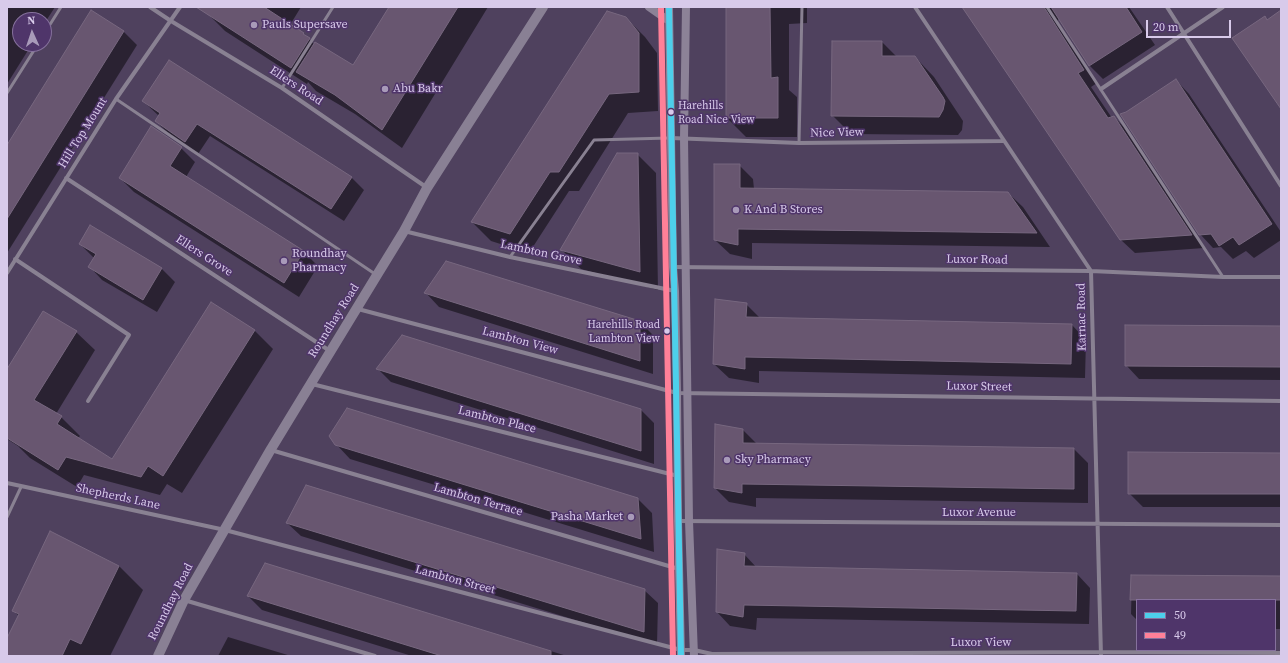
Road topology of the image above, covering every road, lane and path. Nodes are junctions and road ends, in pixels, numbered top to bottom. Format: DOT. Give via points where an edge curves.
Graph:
graph roads {
  1 [pos="61,7"];
  2 [pos="150,7"];
  3 [pos="180,7"];
  4 [pos="332,7"];
  5 [pos="543,7"];
  6 [pos="649,7"];
  7 [pos="669,7"];
  8 [pos="686,7"];
  9 [pos="802,7"];
  10 [pos="915,7"];
  11 [pos="1047,7"];
  12 [pos="1167,7"];
  13 [pos="1223,7"];
  14 [pos="52,21"];
  15 [pos="171,21"];
  16 [pos="669,21"];
  17 [pos="1184,33"];
  18 [pos="33,52"];
  19 [pos="282,88"];
  20 [pos="1101,89"];
  21 [pos="7,94"];
  22 [pos="116,99"];
  23 [pos="671,138"];
  24 [pos="684,138"];
  25 [pos="1003,141"];
  26 [pos="799,143"];
  27 [pos="66,178"];
  28 [pos="1281,186"];
  29 [pos="427,188"];
  30 [pos="404,231"];
  31 [pos="510,257"];
  32 [pos="15,260"];
  33 [pos="673,267"];
  34 [pos="686,267"];
  35 [pos="1091,271"];
  36 [pos="7,273"];
  37 [pos="377,275"];
  38 [pos="1223,277"];
  39 [pos="1281,277"];
  40 [pos="675,291"];
  41 [pos="357,308"];
  42 [pos="330,351"];
  43 [pos="310,384"];
  44 [pos="688,392"];
  45 [pos="677,393"];
  46 [pos="1094,399"];
  47 [pos="88,401"];
  48 [pos="1281,401"];
  49 [pos="271,449"];
  50 [pos="678,476"];
  51 [pos="7,484"];
  52 [pos="21,487"];
  53 [pos="7,518"];
  54 [pos="678,521"];
  55 [pos="689,521"];
  56 [pos="1098,524"];
  57 [pos="1281,525"];
  58 [pos="224,530"];
  59 [pos="680,569"];
  60 [pos="184,600"];
  61 [pos="681,653"];
  62 [pos="694,653"];
  63 [pos="1281,653"];
  64 [pos="1101,654"];
  65 [pos="158,656"];
  66 [pos="375,656"];
  1 -- 14 [label="lane"];
  2 -- 15 [label="street, Ellers Road"];
  3 -- 15 [label="street, Hill Top Mount"];
  4 -- 19 [label="lane"];
  5 -- 29 [label="main road, Roundhay Road"];
  6 -- 16 [label="street"];
  7 -- 16 [label="street"];
  8 -- 24 [label="street"];
  9 -- 26 [label="lane"];
  10 -- 25 [label="street, Karnac Road"];
  11 -- 20 [label="lane"];
  12 -- 17 [label="street"];
  13 -- 17 [label="street"];
  15 -- 19 [label="street, Ellers Road"];
  15 -- 22 [label="street, Hill Top Mount"];
  16 -- 23 [label="street"];
  17 -- 20 [label="street"];
  17 -- 28 [label="street"];
  18 -- 21 [label="lane"];
  19 -- 29 [label="street, Ellers Road"];
  20 -- 38 [label="lane"];
  22 -- 27 [label="street, Hill Top Mount"];
  22 -- 37 [label="lane"];
  23 -- 24 [label="street, Nice View"];
  23 -- 31 [label="lane" via="594,140"];
  23 -- 33 [label="street"];
  24 -- 26 [label="street, Nice View"];
  24 -- 34 [label="street"];
  25 -- 26 [label="street, Nice View"];
  25 -- 35 [label="street, Karnac Road"];
  27 -- 32 [label="street, Hill Top Mount"];
  27 -- 42 [label="street, Ellers Grove"];
  29 -- 30 [label="main road, Roundhay Road"];
  30 -- 31 [label="street, Lambton Grove"];
  30 -- 37 [label="main road, Roundhay Road"];
  31 -- 40 [label="street, Lambton Grove"];
  32 -- 36 [label="street, Hill Top Mount"];
  32 -- 47 [label="street" via="130,335"];
  33 -- 34 [label="street, Luxor Road"];
  33 -- 40 [label="street"];
  34 -- 35 [label="street, Luxor Road"];
  34 -- 44 [label="street"];
  35 -- 38 [label="street, Luxor Road"];
  35 -- 46 [label="street, Karnac Road"];
  37 -- 41 [label="main road, Roundhay Road"];
  38 -- 39 [label="street, Luxor Road"];
  40 -- 45 [label="street"];
  41 -- 42 [label="main road, Roundhay Road"];
  41 -- 45 [label="street, Lambton View"];
  42 -- 43 [label="main road, Roundhay Road"];
  43 -- 49 [label="main road, Roundhay Road"];
  43 -- 50 [label="street, Lambton Place"];
  44 -- 45 [label="street, Luxor Street"];
  44 -- 46 [label="street, Luxor Street"];
  44 -- 55 [label="street"];
  45 -- 50 [label="street"];
  46 -- 48 [label="street, Luxor Street"];
  46 -- 56 [label="street, Karnac Road"];
  49 -- 58 [label="main road, Roundhay Road"];
  49 -- 59 [label="street, Lambton Terrace"];
  50 -- 54 [label="street"];
  51 -- 52 [label="street, Shepherds Lane"];
  52 -- 53 [label="lane"];
  52 -- 58 [label="street, Shepherds Lane"];
  54 -- 55 [label="street, Luxor Avenue"];
  54 -- 59 [label="street"];
  55 -- 56 [label="street, Luxor Avenue"];
  55 -- 62 [label="street"];
  56 -- 57 [label="street, Luxor Avenue"];
  56 -- 64 [label="street, Karnac Road"];
  58 -- 60 [label="main road, Roundhay Road"];
  58 -- 61 [label="street, Lambton Street"];
  59 -- 61 [label="street"];
  60 -- 65 [label="main road, Roundhay Road"];
  60 -- 66 [label="street"];
  61 -- 62 [label="street, Luxor View"];
  62 -- 64 [label="street, Luxor View"];
  63 -- 64 [label="street, Luxor View"];
}
